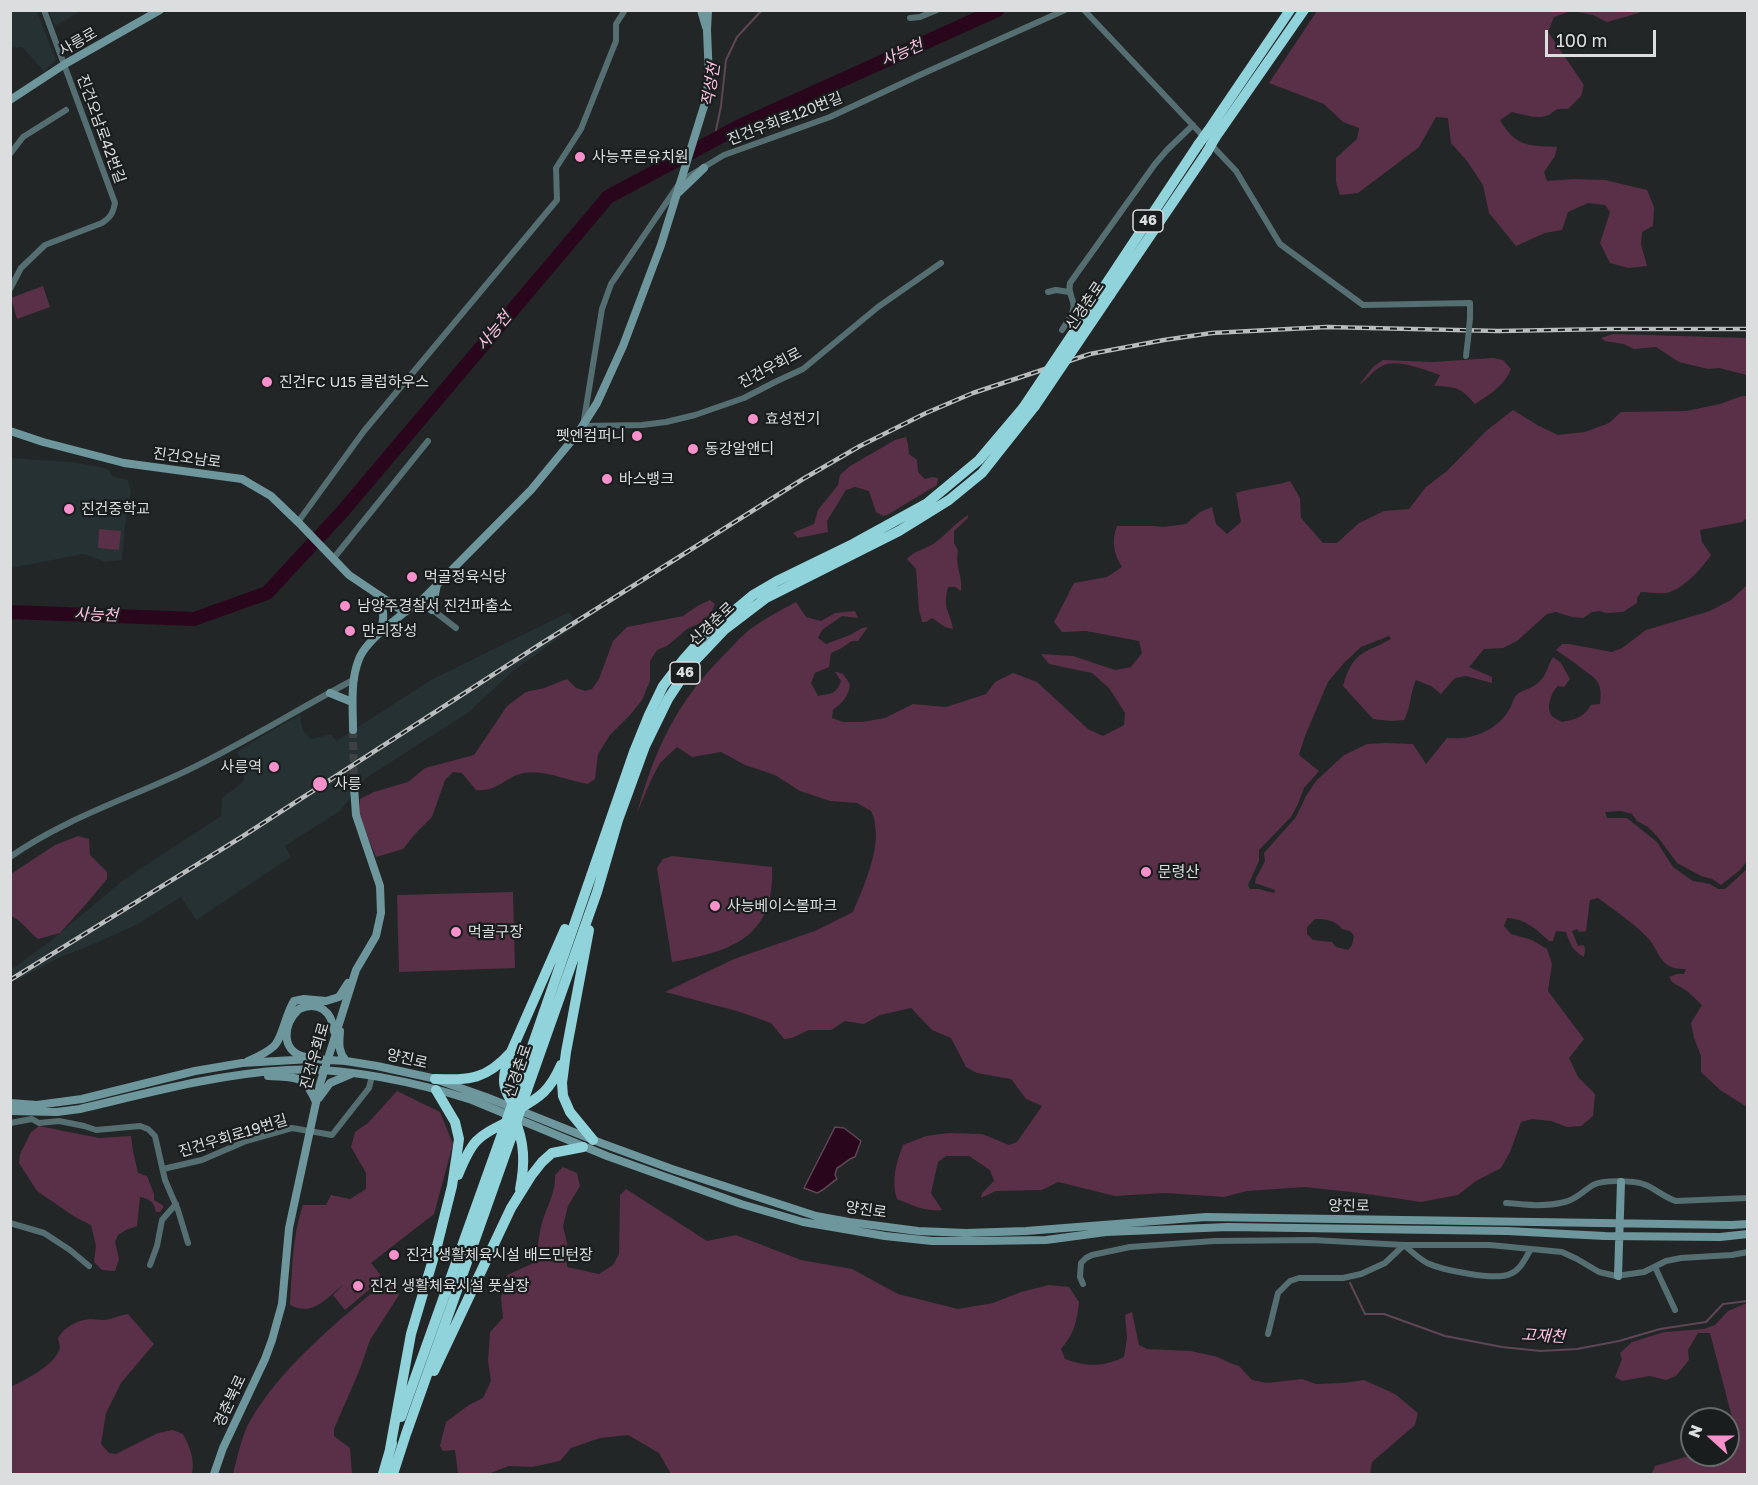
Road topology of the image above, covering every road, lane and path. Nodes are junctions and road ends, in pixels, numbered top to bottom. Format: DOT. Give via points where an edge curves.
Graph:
graph roads {
  1 [pos="44,10"];
  2 [pos="160,10"];
  3 [pos="625,10"];
  4 [pos="701,10"];
  5 [pos="708,10"];
  6 [pos="937,10"];
  7 [pos="1065,10"];
  8 [pos="1084,10"];
  9 [pos="1290,10"];
  10 [pos="1304,10"];
  11 [pos="910,18"];
  12 [pos="707,30"];
  13 [pos="64,64"];
  14 [pos="10,100"];
  15 [pos="66,110"];
  16 [pos="1193,125"];
  17 [pos="1212,135"];
  18 [pos="1202,149"];
  19 [pos="10,154"];
  20 [pos="704,168"];
  21 [pos="681,181"];
  22 [pos="677,195"];
  23 [pos="941,263"];
  24 [pos="10,289"];
  25 [pos="1048,292"];
  26 [pos="1069,292"];
  27 [pos="1062,330"];
  28 [pos="1466,356"];
  29 [pos="583,426"];
  30 [pos="10,431"];
  31 [pos="428,441"];
  32 [pos="301,524"];
  33 [pos="332,558"];
  34 [pos="438,583"];
  35 [pos="378,595"];
  36 [pos="421,601"];
  37 [pos="432,610"];
  38 [pos="404,612"];
  39 [pos="456,628"];
  40 [pos="380,633"];
  41 [pos="355,679"];
  42 [pos="330,693"];
  43 [pos="352,702"];
  44 [pos="353,730"];
  45 [pos="354,787"];
  46 [pos="10,857"];
  47 [pos="585,889"];
  48 [pos="597,892"];
  49 [pos="356,970"];
  50 [pos="341,1014"];
  51 [pos="335,1035"];
  52 [pos="511,1052"];
  53 [pos="566,1052"];
  54 [pos="311,1059"];
  55 [pos="327,1060"];
  56 [pos="346,1061"];
  57 [pos="242,1063"];
  58 [pos="324,1070"];
  59 [pos="256,1073"];
  60 [pos="351,1074"];
  61 [pos="372,1076"];
  62 [pos="436,1085"];
  63 [pos="523,1088"];
  64 [pos="316,1102"];
  65 [pos="10,1103"];
  66 [pos="11,1112"];
  67 [pos="515,1114"];
  68 [pos="10,1123"];
  69 [pos="310,1132"];
  70 [pos="506,1136"];
  71 [pos="593,1140"];
  72 [pos="583,1147"];
  73 [pos="163,1168"];
  74 [pos="1621,1182"];
  75 [pos="519,1195"];
  76 [pos="1748,1198"];
  77 [pos="1506,1203"];
  78 [pos="176,1204"];
  79 [pos="446,1208"];
  80 [pos="10,1223"];
  81 [pos="1620,1223"];
  82 [pos="1748,1224"];
  83 [pos="1748,1234"];
  84 [pos="1620,1236"];
  85 [pos="188,1243"];
  86 [pos="1404,1245"];
  87 [pos="1531,1249"];
  88 [pos="1748,1252"];
  89 [pos="150,1265"];
  90 [pos="89,1266"];
  91 [pos="1654,1267"];
  92 [pos="1618,1276"];
  93 [pos="1083,1284"];
  94 [pos="1675,1310"];
  95 [pos="1268,1334"];
  96 [pos="272,1340"];
  97 [pos="406,1434"];
  98 [pos="390,1449"];
  99 [pos="214,1474"];
  100 [pos="383,1474"];
  101 [pos="393,1474"];
  1 -- 13 [label="street"];
  2 -- 13 [label="main road, 사릉로"];
  3 -- 32 [label="street" via="616,24 616,41 581,129 556,168 557,200 364,431"];
  4 -- 12 [label="main road"];
  5 -- 12 [label="main road"];
  6 -- 11 [label="street"];
  7 -- 20 [label="street, 진건우회로120번길" via="830,117 724,155"];
  8 -- 16 [label="street"];
  9 -- 17 [label="highway, 신경춘로 / 46"];
  10 -- 17 [label="highway, 신경춘로 / 46"];
  12 -- 21 [label="main road" via="709,78 705,103"];
  13 -- 14 [label="main road, 사릉로"];
  13 -- 24 [label="street, 진건오남로42번길" via="115,203 114,212 102,223 45,245 21,268"];
  15 -- 19 [label="street" via="23,138"];
  16 -- 26 [label="street" via="1143,180 1070,283"];
  16 -- 28 [label="street, bridge" via="1236,171 1280,244 1363,304 1470,303"];
  17 -- 18 [label="highway, 신경춘로 / 46, bridge"];
  18 -- 47 [label="highway, 신경춘로 / 46, bridge" via="1023,408 979,460 926,504 753,595 706,634 683,660 663,686 649,715"];
  18 -- 48 [label="highway, 신경춘로 / 46, bridge" via="1035,406 982,473 949,500 899,531 766,598 724,630 689,667 645,746"];
  20 -- 21 [label="street, 진건우회로120번길"];
  20 -- 22 [label="main road"];
  21 -- 22 [label="main road"];
  21 -- 29 [label="street" via="605,297"];
  22 -- 29 [label="main road" via="622,346"];
  23 -- 29 [label="street, 진건우회로" via="878,307 803,369 744,398 666,422"];
  25 -- 26 [label="street"];
  26 -- 27 [label="street" via="1074,308"];
  29 -- 34 [label="main road" via="531,490"];
  30 -- 32 [label="main road, 진건오남로" via="124,463 242,479 271,496"];
  31 -- 33 [label="street"];
  32 -- 33 [label="main road, 진건오남로"];
  33 -- 35 [label="main road, 진건오남로"];
  34 -- 36 [label="main road"];
  34 -- 37 [label="main road"];
  35 -- 38 [label="main road, 진건오남로"];
  35 -- 40 [label="main road" via="384,619"];
  36 -- 37 [label="street"];
  36 -- 38 [label="main road"];
  37 -- 39 [label="street"];
  38 -- 40 [label="main road"];
  40 -- 41 [label="main road" via="359,658"];
  41 -- 42 [label="street"];
  41 -- 43 [label="main road"];
  42 -- 43 [label="main road"];
  42 -- 46 [label="street" via="187,771 49,833"];
  43 -- 44 [label="main road"];
  45 -- 49 [label="main road, 진건우회로" via="356,815 380,886 381,913 376,936"];
  47 -- 52 [label="highway"];
  47 -- 63 [label="highway, 신경춘로 / 46"];
  48 -- 53 [label="highway"];
  48 -- 63 [label="highway, 신경춘로 / 46"];
  49 -- 50 [label="main road, 진건우회로"];
  49 -- 57 [label="main road" via="339,997 294,1001 276,1045"];
  50 -- 51 [label="main road, 진건우회로"];
  50 -- 56 [label="main road" via="338,1047"];
  51 -- 54 [label="main road" via="328,1012 312,1006 295,1012 286,1041 297,1055"];
  51 -- 55 [label="main road, 진건우회로"];
  52 -- 62 [label="highway" via="486,1074"];
  52 -- 67 [label="highway" via="503,1084"];
  53 -- 67 [label="highway" via="547,1090"];
  53 -- 71 [label="highway" via="563,1096 570,1112"];
  54 -- 55 [label="main road, 양진로"];
  54 -- 57 [label="main road, 양진로"];
  55 -- 56 [label="main road, 양진로"];
  55 -- 58 [label="main road, 진건우회로"];
  56 -- 62 [label="main road, 양진로" via="377,1066"];
  57 -- 65 [label="main road, 양진로" via="82,1099 37,1105"];
  58 -- 59 [label="main road, 양진로"];
  58 -- 60 [label="main road, 양진로"];
  58 -- 64 [label="main road, 진건우회로"];
  59 -- 64 [label="main road" via="304,1081"];
  59 -- 66 [label="main road, 양진로" via="80,1109"];
  60 -- 61 [label="main road, 양진로"];
  60 -- 64 [label="main road" via="330,1083"];
  61 -- 62 [label="main road, 양진로"];
  61 -- 69 [label="street, 진건우회로19번길" via="369,1088 332,1135"];
  62 -- 67 [label="main road, 양진로" via="486,1096"];
  62 -- 79 [label="highway" via="459,1139"];
  63 -- 70 [label="highway, 신경춘로 / 46, bridge"];
  64 -- 69 [label="main road, 진건우회로"];
  67 -- 71 [label="main road, 양진로"];
  67 -- 72 [label="main road, 양진로"];
  67 -- 75 [label="highway" via="524,1153"];
  67 -- 79 [label="highway" via="472,1144"];
  68 -- 73 [label="street, 진건우회로19번길" via="32,1119 39,1123 59,1121 96,1130 140,1126 154,1137"];
  69 -- 73 [label="street, 진건우회로19번길" via="292,1128 202,1160"];
  69 -- 96 [label="main road, 진건우회로" via="289,1228 282,1304"];
  70 -- 97 [label="highway, 신경춘로 / 46"];
  70 -- 98 [label="highway, 신경춘로 / 46"];
  71 -- 81 [label="main road, 양진로" via="816,1216 918,1231 1026,1231 1206,1217"];
  72 -- 75 [label="highway" via="552,1153"];
  72 -- 84 [label="main road, 양진로" via="803,1222 932,1241 1046,1240 1129,1231 1228,1227"];
  73 -- 78 [label="street, 진건우회로19번길"];
  74 -- 76 [label="street" via="1645,1185 1676,1201"];
  74 -- 77 [label="street" via="1594,1185 1568,1201 1541,1206"];
  74 -- 81 [label="main road"];
  75 -- 97 [label="highway"];
  78 -- 85 [label="street, 진건우회로19번길"];
  78 -- 89 [label="street" via="162,1220"];
  79 -- 98 [label="highway" via="411,1334"];
  80 -- 90 [label="street" via="44,1233"];
  81 -- 82 [label="main road, 양진로"];
  81 -- 84 [label="main road"];
  83 -- 84 [label="main road, 양진로"];
  84 -- 92 [label="main road"];
  86 -- 87 [label="street"];
  86 -- 87 [label="street" via="1441,1269 1485,1276 1509,1275"];
  86 -- 93 [label="street" via="1260,1240 1130,1247 1082,1261"];
  86 -- 95 [label="street" via="1385,1263 1361,1274 1290,1281 1278,1293"];
  87 -- 92 [label="street" via="1562,1252 1599,1272"];
  88 -- 91 [label="street" via="1681,1258"];
  91 -- 92 [label="street"];
  91 -- 94 [label="street"];
  96 -- 99 [label="main road, 경춘북로"];
  97 -- 101 [label="highway, 신경춘로 / 46"];
  98 -- 100 [label="highway, 신경춘로 / 46"];
}
